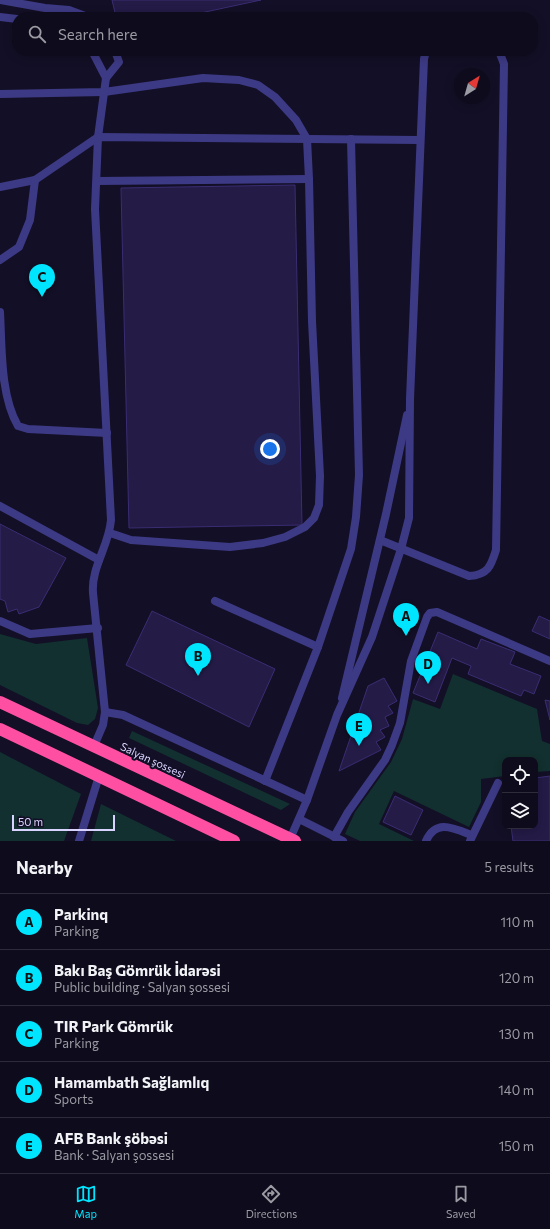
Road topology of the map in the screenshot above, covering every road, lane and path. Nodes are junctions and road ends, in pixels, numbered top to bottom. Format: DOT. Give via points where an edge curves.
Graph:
graph roads {
  1 [pos="0,0"];
  2 [pos="74,12"];
  3 [pos="0,17"];
  4 [pos="12,18"];
  5 [pos="95,56"];
  6 [pos="116,56"];
  7 [pos="425,56"];
  8 [pos="501,56"];
  9 [pos="106,78"];
  10 [pos="104,92"];
  11 [pos="0,94"];
  12 [pos="98,137"];
  13 [pos="307,139"];
  14 [pos="351,139"];
  15 [pos="419,140"];
  16 [pos="310,179"];
  17 [pos="34,180"];
  18 [pos="97,181"];
  19 [pos="0,187"];
  20 [pos="0,260"];
  21 [pos="0,312"];
  22 [pos="410,399"];
  23 [pos="106,433"];
  24 [pos="0,506"];
  25 [pos="110,533"];
  26 [pos="380,540"];
  27 [pos="402,549"];
  28 [pos="99,560"];
  29 [pos="215,601"];
  30 [pos="0,621"];
  31 [pos="98,628"];
  32 [pos="318,647"];
  33 [pos="550,661"];
  34 [pos="0,702"];
  35 [pos="105,712"];
  36 [pos="337,715"];
  37 [pos="0,729"];
  38 [pos="94,746"];
  39 [pos="99,776"];
  40 [pos="265,781"];
  41 [pos="498,783"];
  42 [pos="307,800"];
  43 [pos="299,820"];
  44 [pos="334,837"];
  45 [pos="470,838"];
  46 [pos="293,840"];
  47 [pos="79,841"];
  48 [pos="234,841"];
  49 [pos="343,841"];
  50 [pos="426,841"];
  1 -- 2 [label="lane"];
  3 -- 4 [label="lane"];
  5 -- 9 [label="lane"];
  6 -- 9 [label="lane" via="118,62"];
  7 -- 15 [label="lane"];
  8 -- 27 [label="lane" via="504,64 496,550 486,571 469,576"];
  9 -- 10 [label="lane"];
  10 -- 11 [label="lane"];
  10 -- 12 [label="lane"];
  10 -- 13 [label="lane" via="203,78 239,80 258,85 275,98 296,120"];
  12 -- 13 [label="lane"];
  12 -- 17 [label="lane"];
  12 -- 18 [label="lane"];
  13 -- 14 [label="lane"];
  13 -- 16 [label="lane"];
  14 -- 15 [label="lane"];
  14 -- 32 [label="lane" via="358,475 356,517 351,549"];
  15 -- 22 [label="lane"];
  16 -- 18 [label="lane"];
  16 -- 25 [label="lane" via="312,321 320,476 319,505 314,518 304,527 285,537 230,547 131,540"];
  17 -- 19 [label="lane"];
  17 -- 20 [label="lane" via="30,220 19,247"];
  18 -- 23 [label="lane" via="95,209"];
  21 -- 23 [label="lane" via="2,368 11,414 18,426 28,429"];
  22 -- 26 [label="lane"];
  22 -- 27 [label="lane" via="410,503"];
  23 -- 25 [label="lane"];
  24 -- 28 [label="lane"];
  25 -- 28 [label="lane"];
  26 -- 27 [label="lane"];
  26 -- 36 [label="lane"];
  27 -- 36 [label="lane" via="372,637"];
  28 -- 31 [label="lane" via="92,588"];
  29 -- 32 [label="lane"];
  30 -- 31 [label="lane" via="30,634"];
  31 -- 35 [label="lane"];
  32 -- 40 [label="lane"];
  33 -- 44 [label="lane" via="437,612 430,613 411,661 400,723 392,745"];
  34 -- 38 [label="highway, Salyan şossesi"];
  35 -- 38 [label="lane" via="103,725"];
  35 -- 40 [label="lane" via="123,715"];
  36 -- 42 [label="lane"];
  37 -- 39 [label="highway"];
  38 -- 46 [label="highway, Salyan şossesi"];
  39 -- 47 [label="lane"];
  39 -- 48 [label="highway"];
  40 -- 42 [label="lane"];
  41 -- 45 [label="lane"];
  42 -- 43 [label="lane"];
  43 -- 44 [label="lane"];
  43 -- 46 [label="lane"];
  44 -- 49 [label="lane"];
  45 -- 50 [label="lane" via="452,828 439,828 432,831"];
}
